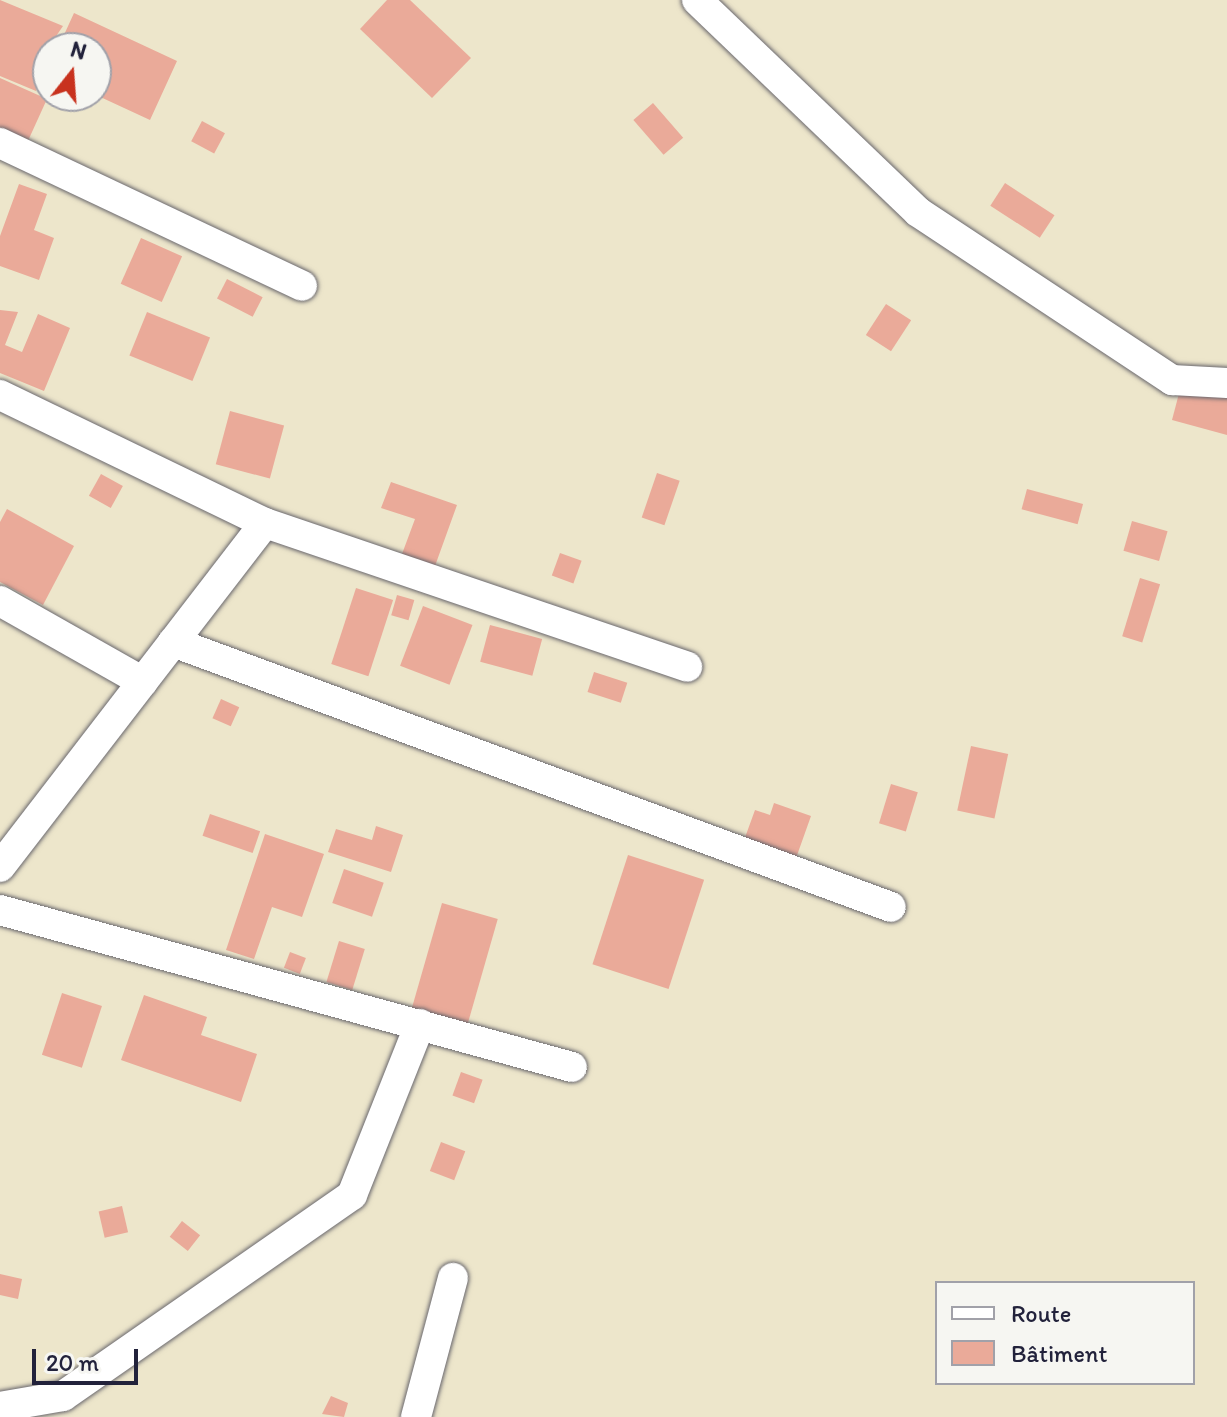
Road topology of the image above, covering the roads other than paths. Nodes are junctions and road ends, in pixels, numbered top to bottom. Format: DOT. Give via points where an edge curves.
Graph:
graph roads {
  1 [pos="697,0"];
  2 [pos="0,143"];
  3 [pos="302,286"];
  4 [pos="1227,383"];
  5 [pos="0,395"];
  6 [pos="265,523"];
  7 [pos="0,601"];
  8 [pos="173,642"];
  9 [pos="687,667"];
  10 [pos="143,682"];
  11 [pos="0,867"];
  12 [pos="891,907"];
  13 [pos="0,910"];
  14 [pos="420,1024"];
  15 [pos="572,1067"];
  16 [pos="453,1278"];
  17 [pos="0,1407"];
  18 [pos="416,1417"];
  1 -- 4 [label="street" via="918,212 1172,380"];
  2 -- 3 [label="street"];
  5 -- 6 [label="street"];
  6 -- 8 [label="street"];
  6 -- 9 [label="street"];
  7 -- 10 [label="street"];
  8 -- 10 [label="street"];
  8 -- 12 [label="street"];
  10 -- 11 [label="street"];
  13 -- 14 [label="street"];
  14 -- 15 [label="street"];
  14 -- 17 [label="street" via="352,1195 63,1396"];
  16 -- 18 [label="street"];
}
